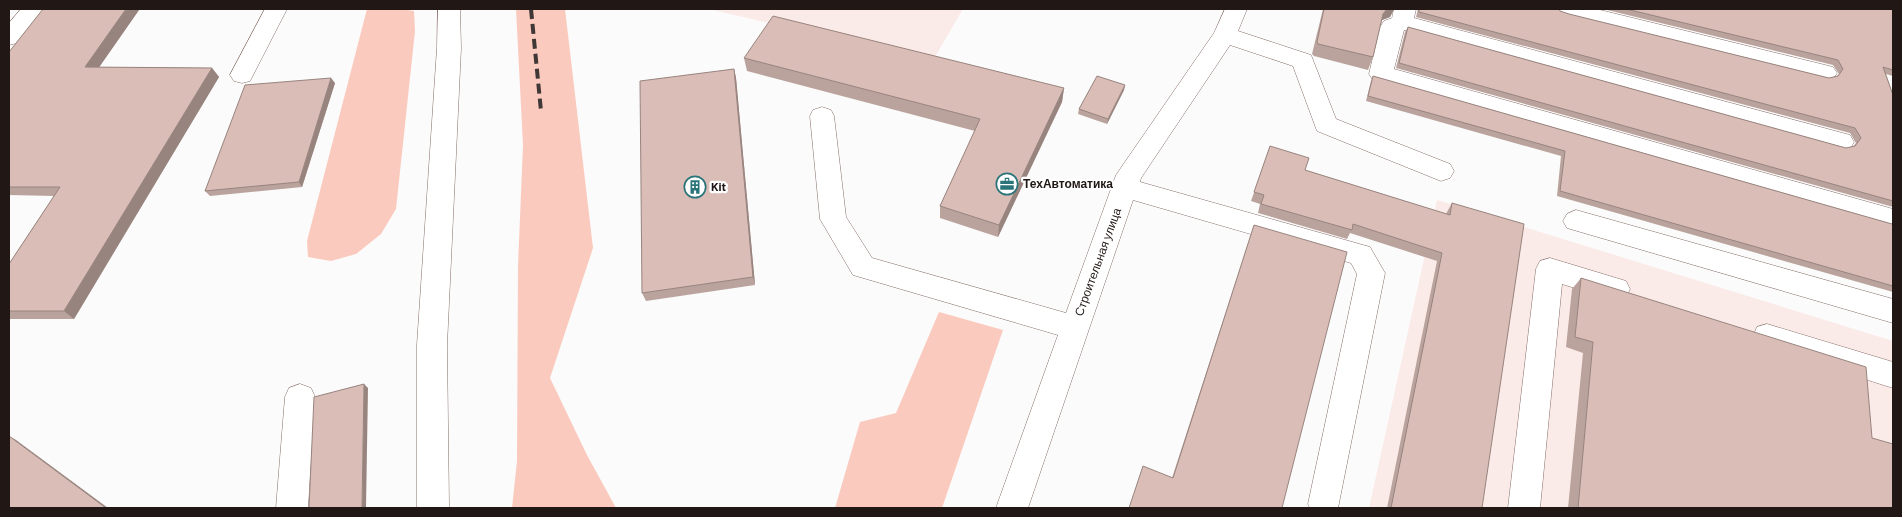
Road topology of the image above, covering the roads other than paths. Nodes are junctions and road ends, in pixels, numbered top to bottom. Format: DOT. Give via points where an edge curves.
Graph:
graph roads {
  1 [pos="34,9"];
  2 [pos="276,9"];
  3 [pos="449,9"];
  4 [pos="1236,9"];
  5 [pos="1566,9"];
  6 [pos="1403,16"];
  7 [pos="1225,35"];
  8 [pos="9,36"];
  9 [pos="1825,73"];
  10 [pos="242,75"];
  11 [pos="822,116"];
  12 [pos="1842,142"];
  13 [pos="1441,171"];
  14 [pos="1125,188"];
  15 [pos="1886,217"];
  16 [pos="1576,221"];
  17 [pos="1636,296"];
  18 [pos="1893,311"];
  19 [pos="1075,328"];
  20 [pos="1741,328"];
  21 [pos="1893,375"];
  22 [pos="300,397"];
  23 [pos="1324,504"];
  24 [pos="292,508"];
  25 [pos="434,508"];
  26 [pos="1012,508"];
  27 [pos="1524,508"];
  1 -- 8 [label="street"];
  2 -- 10 [label="street"];
  3 -- 25 [label="street" via="432,345"];
  4 -- 7 [label="street, Строительная улица"];
  5 -- 9 [label="street"];
  6 -- 12 [label="street"];
  6 -- 15 [label="street" via="1392,27 1381,74"];
  7 -- 13 [label="street" via="1303,62 1326,125"];
  7 -- 14 [label="street, Строительная улица" via="1129,175"];
  11 -- 19 [label="street" via="833,219 863,267"];
  14 -- 19 [label="street, Строительная улица"];
  14 -- 23 [label="street" via="1360,255 1371,273"];
  16 -- 18 [label="street"];
  17 -- 27 [label="street" via="1550,270"];
  19 -- 26 [label="street, Строительная улица"];
  20 -- 21 [label="street"];
  22 -- 24 [label="street"];
}
